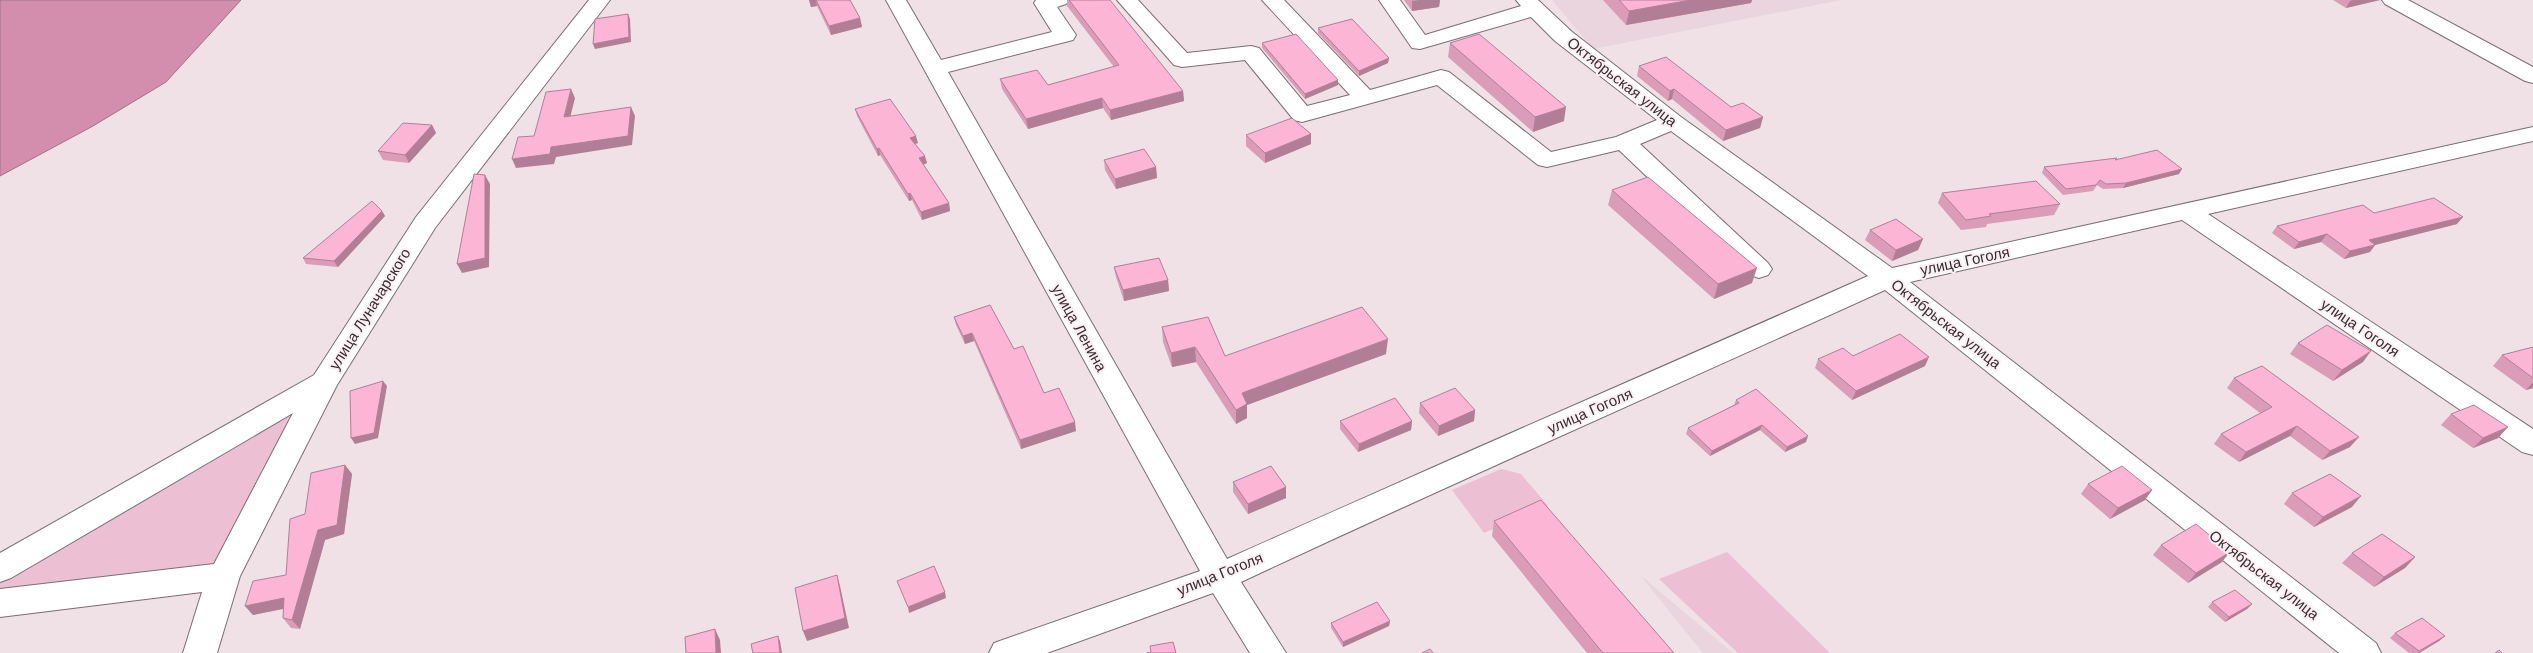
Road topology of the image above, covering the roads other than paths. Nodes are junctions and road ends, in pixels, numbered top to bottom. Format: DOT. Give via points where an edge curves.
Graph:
graph roads {
  1 [pos="600,0"];
  2 [pos="896,0"];
  3 [pos="1059,0"];
  4 [pos="1126,0"];
  5 [pos="1272,0"];
  6 [pos="1390,0"];
  7 [pos="2392,0"];
  8 [pos="1530,5"];
  9 [pos="933,69"];
  10 [pos="2533,76"];
  11 [pos="1365,98"];
  12 [pos="1673,122"];
  13 [pos="2533,134"];
  14 [pos="1624,142"];
  15 [pos="2187,212"];
  16 [pos="1759,269"];
  17 [pos="1888,278"];
  18 [pos="324,382"];
  19 [pos="2533,444"];
  20 [pos="0,569"];
  21 [pos="224,576"];
  22 [pos="1220,577"];
  23 [pos="0,603"];
  24 [pos="200,653"];
  25 [pos="1006,653"];
  26 [pos="1269,653"];
  27 [pos="2364,653"];
  1 -- 18 [label="street, улица Луначарского" via="425,223"];
  2 -- 9 [label="street, улица Ленина"];
  3 -- 9 [label="street" via="1044,3 1065,35"];
  4 -- 11 [label="street" via="1182,60 1250,53 1302,115"];
  5 -- 11 [label="street"];
  6 -- 8 [label="street" via="1420,42"];
  7 -- 10 [label="street"];
  8 -- 12 [label="street, Октябрьская улица" via="1563,36"];
  9 -- 22 [label="street, улица Ленина"];
  11 -- 14 [label="street" via="1441,77 1546,160"];
  12 -- 14 [label="street"];
  12 -- 17 [label="street, Октябрьская улица"];
  13 -- 15 [label="street, улица Гоголя"];
  14 -- 16 [label="street"];
  15 -- 17 [label="street, улица Гоголя"];
  15 -- 19 [label="street, улица Гоголя"];
  17 -- 22 [label="street, улица Гоголя"];
  17 -- 27 [label="street, Октябрьская улица"];
  18 -- 20 [label="street"];
  18 -- 21 [label="street, улица Луначарского"];
  21 -- 23 [label="street"];
  21 -- 24 [label="street, улица Луначарского"];
  22 -- 25 [label="street, улица Гоголя"];
  22 -- 26 [label="street, улица Ленина"];
}
